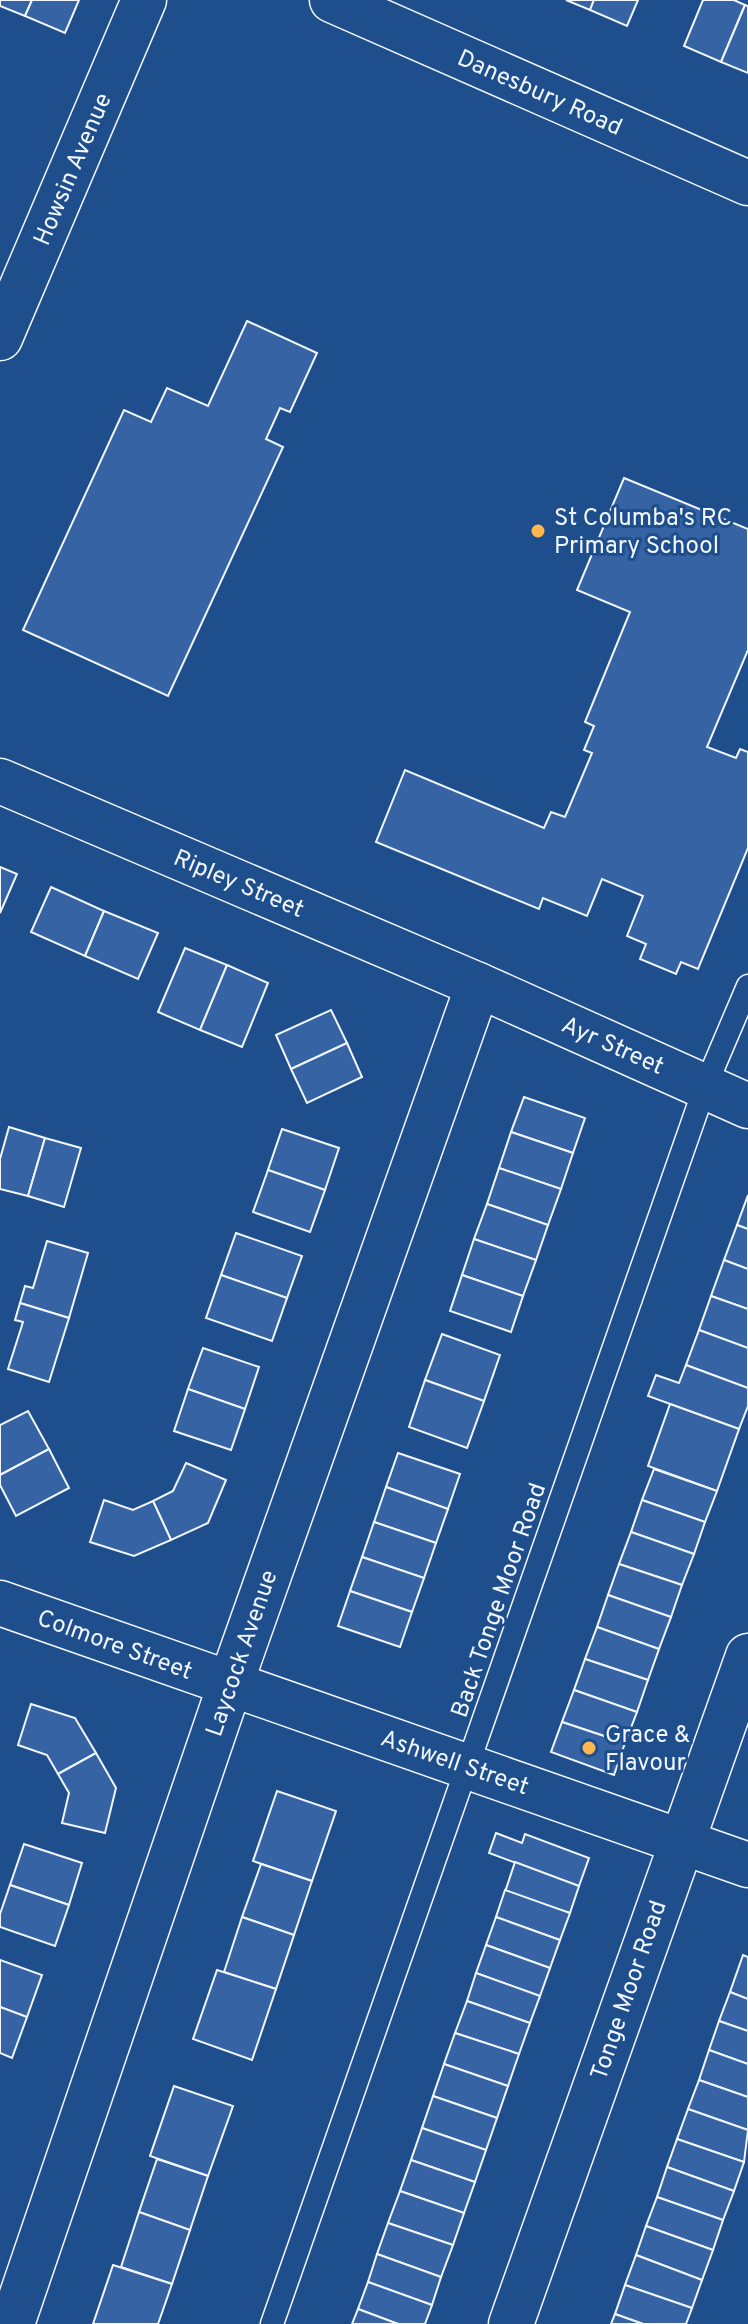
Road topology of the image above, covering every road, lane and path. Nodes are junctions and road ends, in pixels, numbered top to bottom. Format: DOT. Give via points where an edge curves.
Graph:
graph roads {
  1 [pos="144,0"];
  2 [pos="332,0"];
  3 [pos="748,183"];
  4 [pos="0,338"];
  5 [pos="0,781"];
  6 [pos="478,985"];
  7 [pos="748,986"];
  8 [pos="705,1087"];
  9 [pos="748,1106"];
  10 [pos="0,1603"];
  11 [pos="748,1656"];
  12 [pos="230,1685"];
  13 [pos="468,1765"];
  14 [pos="680,1842"];
  15 [pos="748,1865"];
  16 [pos="12,2324"];
  17 [pos="272,2324"];
  18 [pos="511,2324"];
  1 -- 4 [label="street, Howsin Avenue"];
  2 -- 3 [label="street, Danesbury Road"];
  5 -- 6 [label="street, Ripley Street"];
  6 -- 8 [label="street, Ayr Street"];
  6 -- 12 [label="street, Laycock Avenue"];
  7 -- 8 [label="lane, Back Tonge Moor Road"];
  8 -- 9 [label="street, Ayr Street"];
  8 -- 13 [label="lane, Back Tonge Moor Road"];
  10 -- 12 [label="street, Colmore Street"];
  11 -- 14 [label="street, Tonge Moor Road"];
  12 -- 13 [label="street, Ashwell Street"];
  12 -- 16 [label="street, Laycock Avenue"];
  13 -- 14 [label="street, Ashwell Street"];
  13 -- 17 [label="lane, Back Tonge Moor Road"];
  14 -- 15 [label="street, Ashwell Street"];
  14 -- 18 [label="street, Tonge Moor Road"];
}
